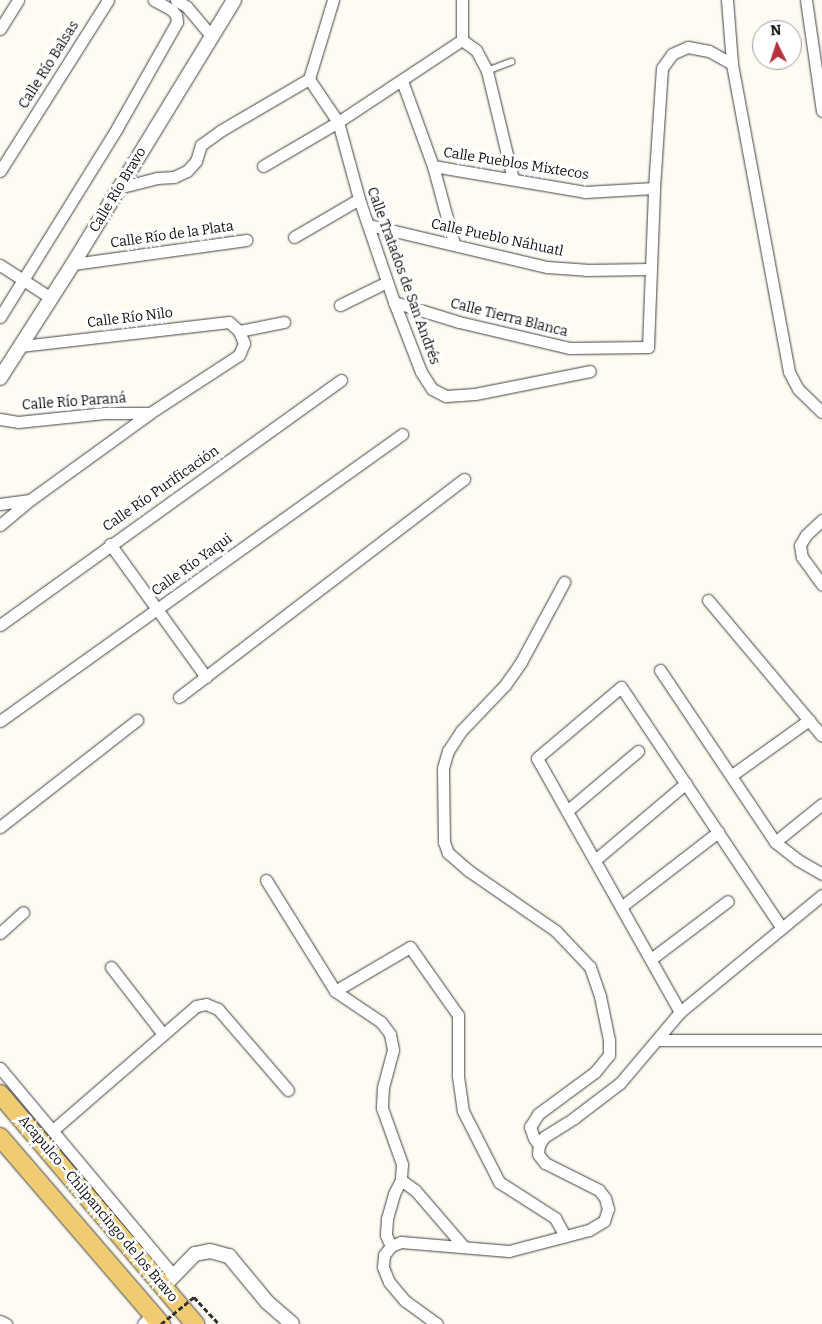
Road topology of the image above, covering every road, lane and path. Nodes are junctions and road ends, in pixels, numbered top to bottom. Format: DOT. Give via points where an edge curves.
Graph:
graph roads {
  1 [pos="18,0"];
  2 [pos="108,0"];
  3 [pos="154,0"];
  4 [pos="176,0"];
  5 [pos="234,0"];
  6 [pos="333,0"];
  7 [pos="462,0"];
  8 [pos="727,0"];
  9 [pos="806,0"];
  10 [pos="0,29"];
  11 [pos="211,36"];
  12 [pos="462,40"];
  13 [pos="511,62"];
  14 [pos="732,64"];
  15 [pos="487,71"];
  16 [pos="309,79"];
  17 [pos="402,81"];
  18 [pos="822,111"];
  19 [pos="338,122"];
  20 [pos="263,166"];
  21 [pos="433,166"];
  22 [pos="0,171"];
  23 [pos="513,179"];
  24 [pos="118,188"];
  25 [pos="654,188"];
  26 [pos="359,198"];
  27 [pos="369,225"];
  28 [pos="294,237"];
  29 [pos="246,240"];
  30 [pos="454,244"];
  31 [pos="73,264"];
  32 [pos="0,265"];
  33 [pos="650,269"];
  34 [pos="22,279"];
  35 [pos="387,282"];
  36 [pos="51,298"];
  37 [pos="394,302"];
  38 [pos="340,305"];
  39 [pos="0,317"];
  40 [pos="284,322"];
  41 [pos="239,331"];
  42 [pos="22,346"];
  43 [pos="590,371"];
  44 [pos="0,378"];
  45 [pos="341,380"];
  46 [pos="822,412"];
  47 [pos="150,413"];
  48 [pos="0,419"];
  49 [pos="402,434"];
  50 [pos="464,479"];
  51 [pos="30,500"];
  52 [pos="0,504"];
  53 [pos="822,520"];
  54 [pos="0,525"];
  55 [pos="110,544"];
  56 [pos="564,582"];
  57 [pos="822,585"];
  58 [pos="708,600"];
  59 [pos="158,609"];
  60 [pos="0,624"];
  61 [pos="660,670"];
  62 [pos="206,677"];
  63 [pos="179,696"];
  64 [pos="137,720"];
  65 [pos="809,720"];
  66 [pos="0,721"];
  67 [pos="822,736"];
  68 [pos="638,751"];
  69 [pos="732,775"];
  70 [pos="686,783"];
  71 [pos="822,804"];
  72 [pos="567,811"];
  73 [pos="0,827"];
  74 [pos="718,832"];
  75 [pos="775,842"];
  76 [pos="595,860"];
  77 [pos="822,874"];
  78 [pos="266,880"];
  79 [pos="822,895"];
  80 [pos="728,902"];
  81 [pos="621,907"];
  82 [pos="23,912"];
  83 [pos="782,928"];
  84 [pos="0,933"];
  85 [pos="651,959"];
  86 [pos="111,966"];
  87 [pos="335,991"];
  88 [pos="680,1012"];
  89 [pos="164,1034"];
  90 [pos="656,1040"];
  91 [pos="822,1040"];
  92 [pos="0,1068"];
  93 [pos="288,1090"];
  94 [pos="0,1094"];
  95 [pos="53,1130"];
  96 [pos="0,1137"];
  97 [pos="539,1145"];
  98 [pos="401,1180"];
  99 [pos="564,1236"];
  100 [pos="391,1246"];
  101 [pos="464,1248"];
  102 [pos="168,1281"];
  103 [pos="0,1321"];
  104 [pos="154,1321"];
  105 [pos="6,1324"];
  106 [pos="195,1324"];
  107 [pos="219,1324"];
  108 [pos="292,1324"];
  109 [pos="437,1324"];
  1 -- 10 [label="street"];
  2 -- 22 [label="street, Calle Río Balsas"];
  3 -- 34 [label="street" via="172,10 176,22 117,128"];
  4 -- 11 [label="street" via="187,7"];
  5 -- 11 [label="street, Calle Río Bravo"];
  6 -- 16 [label="street"];
  7 -- 12 [label="street"];
  8 -- 14 [label="street"];
  9 -- 18 [label="street"];
  11 -- 24 [label="street, Calle Río Bravo"];
  12 -- 15 [label="street" via="476,50"];
  12 -- 17 [label="street"];
  13 -- 15 [label="lane"];
  14 -- 25 [label="street" via="709,50 688,48 672,54 662,68"];
  14 -- 46 [label="street" via="789,372 798,389"];
  15 -- 23 [label="street"];
  16 -- 19 [label="street, Calle Tratados de San Andrés"];
  16 -- 24 [label="street" via="201,145 196,161 186,171 174,177"];
  17 -- 19 [label="street"];
  17 -- 21 [label="street, Calle Pueblos Mixtecos"];
  19 -- 20 [label="street"];
  19 -- 26 [label="street, Calle Tratados de San Andrés"];
  21 -- 23 [label="street, Calle Pueblos Mixtecos"];
  21 -- 30 [label="street"];
  23 -- 25 [label="street, Calle Pueblos Mixtecos" via="585,192"];
  24 -- 31 [label="street, Calle Río Bravo"];
  25 -- 33 [label="street"];
  26 -- 27 [label="street, Calle Tratados de San Andrés"];
  26 -- 28 [label="street"];
  27 -- 30 [label="street, Calle Pueblo Náhuatl"];
  27 -- 35 [label="street, Calle Tratados de San Andrés"];
  29 -- 31 [label="street, Calle Río de la Plata"];
  30 -- 33 [label="street, Calle Pueblo Náhuatl" via="547,267"];
  31 -- 36 [label="street, Calle Río Bravo"];
  32 -- 34 [label="street"];
  33 -- 37 [label="street, Calle Tierra Blanca" via="648,347 570,348 459,322"];
  34 -- 36 [label="street"];
  34 -- 39 [label="street"];
  35 -- 37 [label="street, Calle Tratados de San Andrés"];
  35 -- 38 [label="street"];
  36 -- 42 [label="street, Calle Río Bravo"];
  37 -- 43 [label="street, Calle Tratados de San Andrés" via="421,372 432,389 446,396 475,394"];
  40 -- 41 [label="street"];
  41 -- 42 [label="street, Calle Río Nilo" via="229,322"];
  41 -- 47 [label="street" via="244,343 239,355"];
  42 -- 44 [label="street, Calle Río Bravo"];
  45 -- 55 [label="street, Calle Río Purificación"];
  47 -- 48 [label="street, Calle Río Paraná" via="105,413 18,422"];
  47 -- 51 [label="street"];
  49 -- 59 [label="street, Calle Río Yaqui"];
  50 -- 62 [label="street"];
  51 -- 52 [label="street"];
  51 -- 54 [label="street"];
  53 -- 57 [label="street" via="806,535 800,546 802,557"];
  55 -- 59 [label="street"];
  55 -- 60 [label="street, Calle Río Purificación"];
  56 -- 97 [label="street" via="521,662 505,685 461,731 448,751 443,768 444,842 448,853 556,931 590,967 600,996 609,1055 595,1072 538,1114 530,1127"];
  58 -- 65 [label="street"];
  59 -- 62 [label="street"];
  59 -- 66 [label="street, Calle Río Yaqui"];
  61 -- 69 [label="street"];
  62 -- 63 [label="street"];
  64 -- 73 [label="street"];
  65 -- 67 [label="street"];
  65 -- 69 [label="street"];
  68 -- 72 [label="street"];
  69 -- 75 [label="street"];
  70 -- 72 [label="street" via="621,687 537,758"];
  70 -- 74 [label="street"];
  70 -- 76 [label="street"];
  71 -- 75 [label="street"];
  72 -- 76 [label="street"];
  74 -- 81 [label="street"];
  74 -- 83 [label="street"];
  75 -- 77 [label="street"];
  76 -- 81 [label="street"];
  78 -- 87 [label="street"];
  79 -- 83 [label="street"];
  80 -- 85 [label="street"];
  81 -- 85 [label="street"];
  82 -- 84 [label="street"];
  83 -- 88 [label="street"];
  85 -- 88 [label="street"];
  86 -- 89 [label="street"];
  87 -- 98 [label="street" via="382,1022 390,1034 393,1050 383,1087 382,1108 402,1164"];
  87 -- 99 [label="street" via="410,947 458,1016 458,1076 463,1111 499,1182 555,1218"];
  88 -- 90 [label="street"];
  89 -- 93 [label="street" via="196,1006 206,1004 218,1009"];
  89 -- 95 [label="street"];
  90 -- 91 [label="street"];
  90 -- 97 [label="street" via="620,1083 544,1137"];
  92 -- 95 [label="street"];
  94 -- 102 [label="main road, Acapulco - Chilpancingo de los Bravo"];
  95 -- 102 [label="street"];
  96 -- 104 [label="main road"];
  97 -- 99 [label="street" via="538,1154 544,1163 599,1190 605,1198 608,1209 604,1221 589,1230"];
  98 -- 100 [label="street" via="387,1219 386,1235"];
  98 -- 101 [label="street" via="415,1190"];
  99 -- 101 [label="street" via="509,1251"];
  100 -- 101 [label="street" via="401,1242"];
  100 -- 109 [label="street" via="384,1255 383,1268 389,1282 405,1302"];
  102 -- 106 [label="main road, Acapulco - Chilpancingo de los Bravo"];
  102 -- 108 [label="street" via="195,1254 210,1251 228,1256 267,1302"];
  103 -- 105 [label="street"];
  104 -- 107 [label="path, bridge" via="194,1297"];
}
